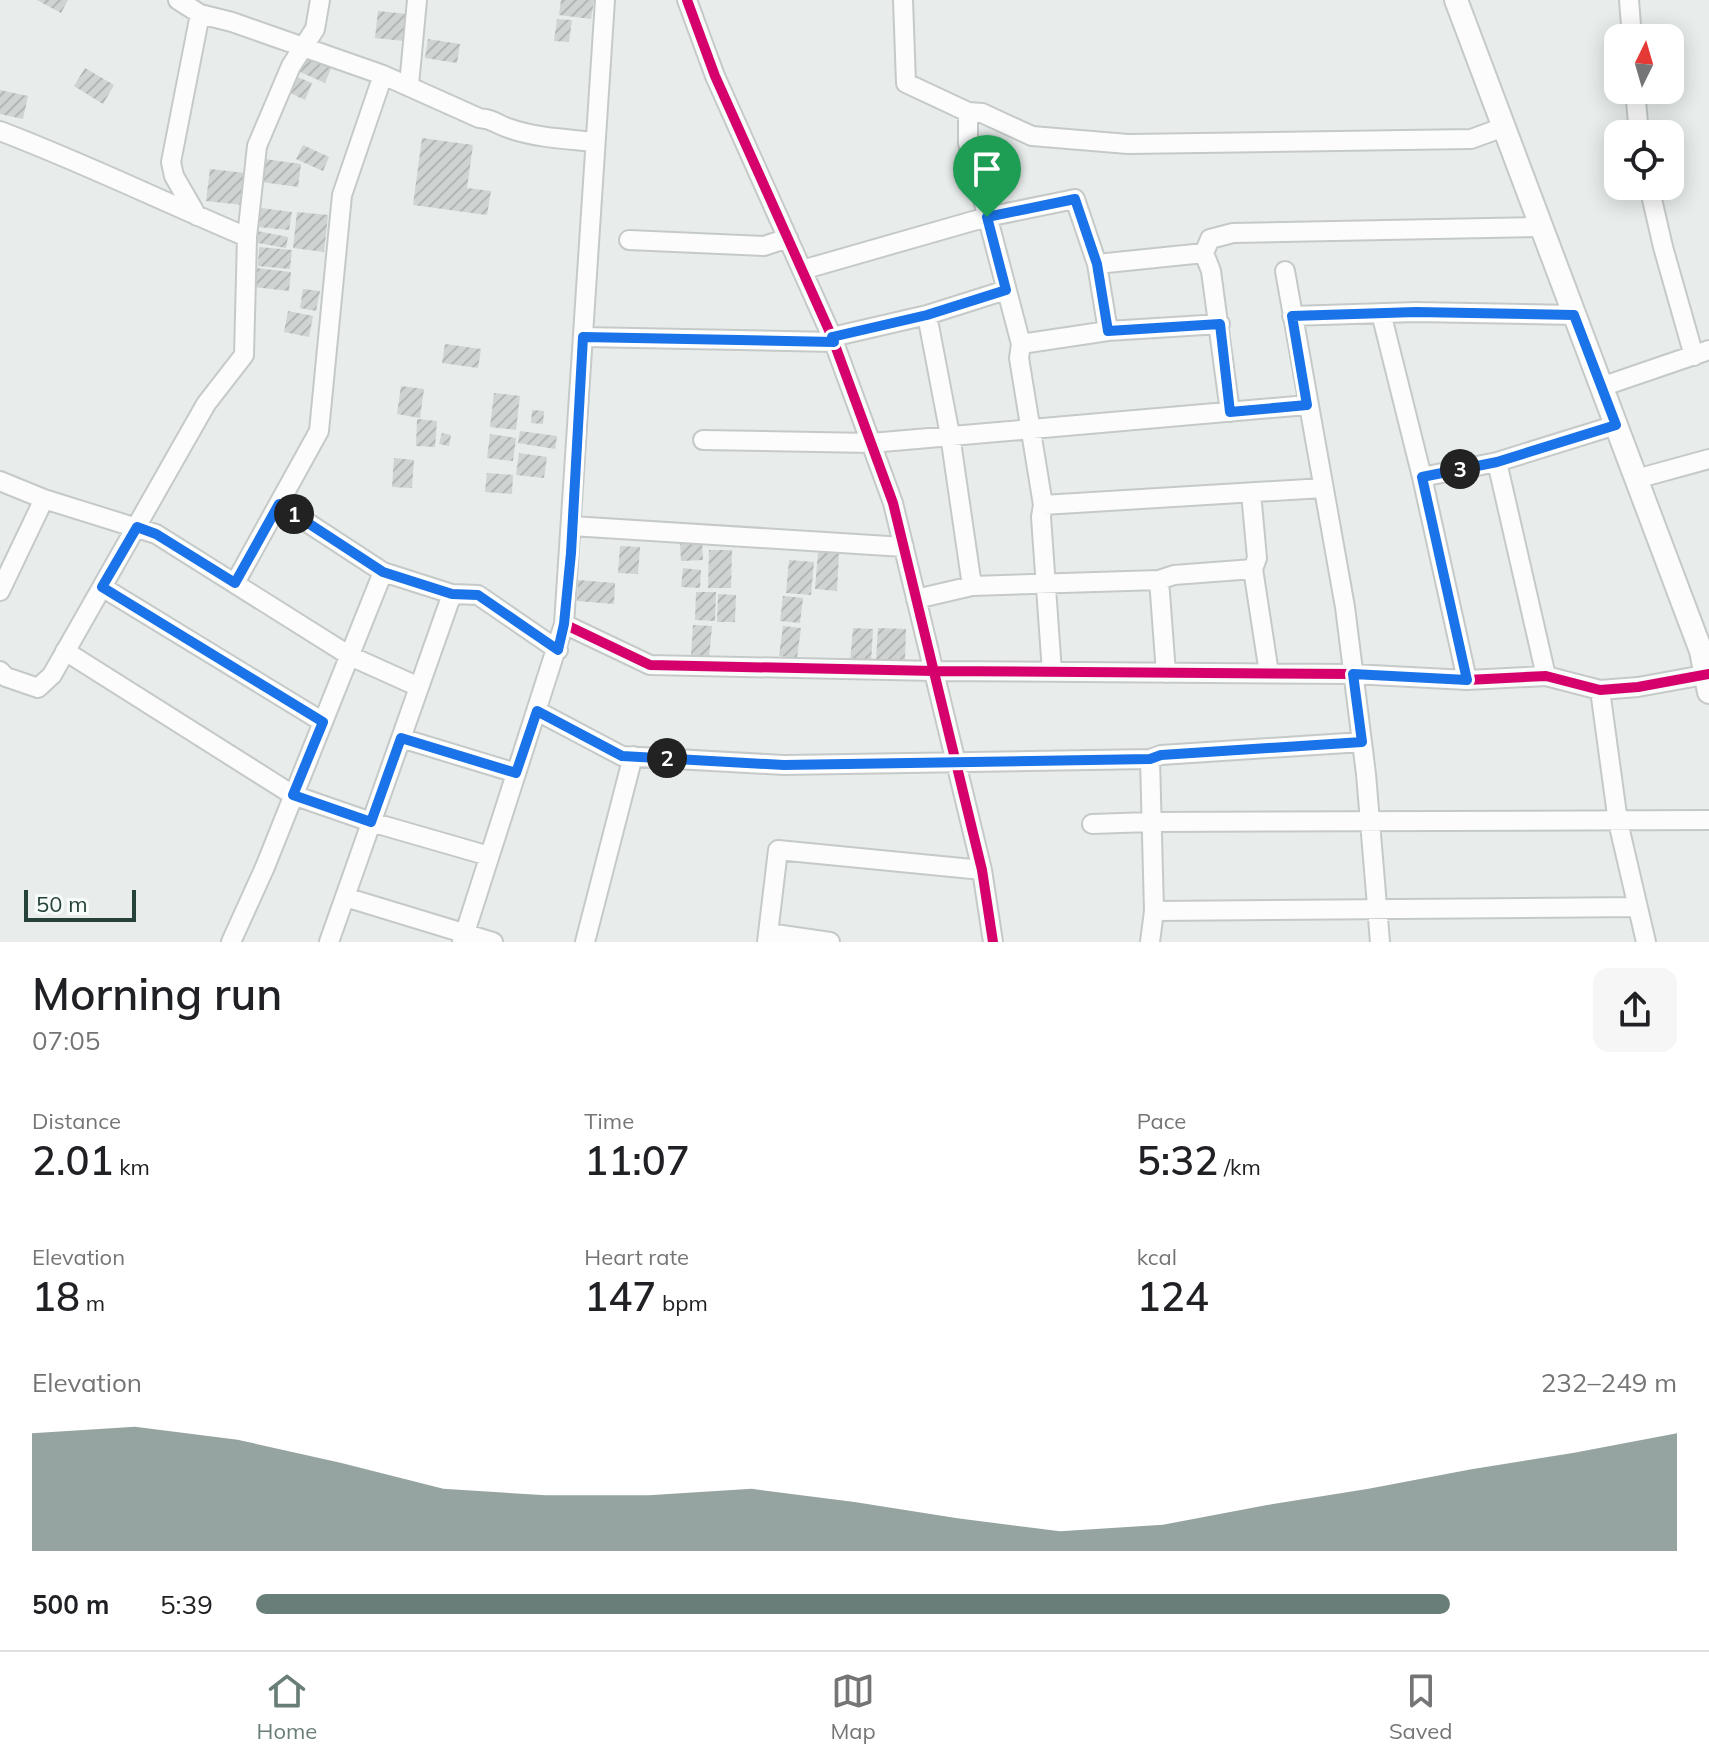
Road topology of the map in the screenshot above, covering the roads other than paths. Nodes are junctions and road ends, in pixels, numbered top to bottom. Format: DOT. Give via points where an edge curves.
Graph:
graph roads {
  1 [pos="178,0"];
  2 [pos="320,0"];
  3 [pos="417,0"];
  4 [pos="605,0"];
  5 [pos="687,0"];
  6 [pos="903,0"];
  7 [pos="1456,0"];
  8 [pos="1629,0"];
  9 [pos="200,14"];
  10 [pos="1631,24"];
  11 [pos="304,46"];
  12 [pos="383,75"];
  13 [pos="409,85"];
  14 [pos="968,112"];
  15 [pos="1504,127"];
  16 [pos="0,131"];
  17 [pos="595,142"];
  18 [pos="1652,200"];
  19 [pos="197,216"];
  20 [pos="987,217"];
  21 [pos="1541,227"];
  22 [pos="247,237"];
  23 [pos="788,238"];
  24 [pos="629,240"];
  25 [pos="1204,253"];
  26 [pos="1097,264"];
  27 [pos="802,270"];
  28 [pos="1285,271"];
  29 [pos="1006,290"];
  30 [pos="1381,313"];
  31 [pos="927,315"];
  32 [pos="1574,315"];
  33 [pos="1292,316"];
  34 [pos="1220,324"];
  35 [pos="1108,331"];
  36 [pos="583,337"];
  37 [pos="833,340"];
  38 [pos="1021,344"];
  39 [pos="1702,353"];
  40 [pos="1601,387"];
  41 [pos="1307,405"];
  42 [pos="1230,412"];
  43 [pos="1616,425"];
  44 [pos="1030,427"];
  45 [pos="950,435"];
  46 [pos="703,440"];
  47 [pos="871,443"];
  48 [pos="1709,459"];
  49 [pos="1497,462"];
  50 [pos="1422,477"];
  51 [pos="1636,479"];
  52 [pos="0,481"];
  53 [pos="1323,488"];
  54 [pos="1251,493"];
  55 [pos="44,499"];
  56 [pos="279,504"];
  57 [pos="1043,505"];
  58 [pos="572,526"];
  59 [pos="137,527"];
  60 [pos="904,547"];
  61 [pos="1253,569"];
  62 [pos="383,572"];
  63 [pos="1159,580"];
  64 [pos="235,583"];
  65 [pos="1045,585"];
  66 [pos="972,586"];
  67 [pos="102,587"];
  68 [pos="0,591"];
  69 [pos="452,594"];
  70 [pos="916,599"];
  71 [pos="564,624"];
  72 [pos="558,650"];
  73 [pos="65,651"];
  74 [pos="350,656"];
  75 [pos="0,671"];
  76 [pos="934,671"];
  77 [pos="1052,672"];
  78 [pos="1166,673"];
  79 [pos="1269,673"];
  80 [pos="1353,674"];
  81 [pos="1546,676"];
  82 [pos="1467,680"];
  83 [pos="1708,681"];
  84 [pos="419,687"];
  85 [pos="1600,690"];
  86 [pos="537,711"];
  87 [pos="323,722"];
  88 [pos="401,738"];
  89 [pos="1362,742"];
  90 [pos="633,756"];
  91 [pos="1150,759"];
  92 [pos="956,762"];
  93 [pos="516,773"];
  94 [pos="293,795"];
  95 [pos="1709,820"];
  96 [pos="1370,821"];
  97 [pos="371,822"];
  98 [pos="1150,822"];
  99 [pos="1618,822"];
  100 [pos="1092,824"];
  101 [pos="489,856"];
  102 [pos="982,870"];
  103 [pos="345,897"];
  104 [pos="1377,907"];
  105 [pos="1637,907"];
  106 [pos="1154,911"];
  107 [pos="464,938"];
  108 [pos="768,938"];
  109 [pos="231,942"];
  110 [pos="329,942"];
  111 [pos="493,942"];
  112 [pos="585,942"];
  113 [pos="830,942"];
  114 [pos="993,942"];
  115 [pos="1150,942"];
  116 [pos="1380,942"];
  117 [pos="1646,942"];
  1 -- 9 [label="street"];
  2 -- 11 [label="street" via="315,29"];
  3 -- 13 [label="street"];
  4 -- 17 [label="street"];
  5 -- 23 [label="street"];
  6 -- 14 [label="street" via="906,83"];
  7 -- 15 [label="street"];
  8 -- 10 [label="street"];
  9 -- 11 [label="street"];
  9 -- 19 [label="street" via="171,162"];
  11 -- 12 [label="street"];
  11 -- 22 [label="street" via="257,146"];
  12 -- 13 [label="street"];
  12 -- 56 [label="street" via="342,195 319,431"];
  13 -- 17 [label="street" via="505,128"];
  14 -- 15 [label="street" via="1032,136 1128,144 1471,139"];
  14 -- 20 [label="street" via="968,143"];
  15 -- 21 [label="street"];
  16 -- 19 [label="street"];
  17 -- 36 [label="street"];
  18 -- 39 [label="street" via="1663,247"];
  19 -- 22 [label="street"];
  20 -- 26 [label="street" via="1075,199"];
  20 -- 27 [label="street"];
  20 -- 29 [label="street"];
  21 -- 25 [label="street" via="1233,233 1210,239"];
  21 -- 32 [label="street"];
  22 -- 59 [label="street" via="244,355 206,404"];
  23 -- 24 [label="street" via="764,246"];
  23 -- 27 [label="street"];
  25 -- 26 [label="street"];
  25 -- 34 [label="street"];
  26 -- 35 [label="street"];
  27 -- 37 [label="street"];
  28 -- 33 [label="street"];
  29 -- 31 [label="street"];
  29 -- 38 [label="street"];
  30 -- 32 [label="street"];
  30 -- 33 [label="street"];
  30 -- 50 [label="street"];
  31 -- 37 [label="street"];
  31 -- 45 [label="street"];
  32 -- 40 [label="street"];
  33 -- 41 [label="street"];
  34 -- 35 [label="street"];
  34 -- 42 [label="street"];
  35 -- 38 [label="street"];
  36 -- 37 [label="street"];
  36 -- 58 [label="street"];
  37 -- 47 [label="street"];
  38 -- 44 [label="street"];
  39 -- 40 [label="street"];
  40 -- 43 [label="street"];
  41 -- 42 [label="street"];
  41 -- 53 [label="street"];
  42 -- 44 [label="street"];
  43 -- 49 [label="street"];
  43 -- 51 [label="street"];
  44 -- 45 [label="street"];
  44 -- 57 [label="street"];
  45 -- 47 [label="street"];
  45 -- 66 [label="street"];
  46 -- 47 [label="street"];
  47 -- 60 [label="street"];
  48 -- 51 [label="street"];
  49 -- 50 [label="street"];
  49 -- 81 [label="street"];
  50 -- 82 [label="street"];
  51 -- 83 [label="street"];
  52 -- 55 [label="street"];
  53 -- 54 [label="street"];
  53 -- 80 [label="street"];
  54 -- 57 [label="street"];
  54 -- 61 [label="street" via="1257,558"];
  55 -- 59 [label="street"];
  55 -- 68 [label="street"];
  56 -- 62 [label="street"];
  56 -- 64 [label="street"];
  57 -- 65 [label="street"];
  58 -- 60 [label="street"];
  58 -- 71 [label="street"];
  59 -- 64 [label="street"];
  59 -- 67 [label="street"];
  60 -- 70 [label="street"];
  61 -- 63 [label="street"];
  61 -- 79 [label="street"];
  62 -- 69 [label="street"];
  62 -- 74 [label="street"];
  63 -- 65 [label="street"];
  63 -- 78 [label="street"];
  64 -- 74 [label="street"];
  65 -- 66 [label="street"];
  65 -- 77 [label="street"];
  66 -- 70 [label="street"];
  67 -- 73 [label="street"];
  67 -- 87 [label="street"];
  69 -- 72 [label="street" via="478,595"];
  69 -- 84 [label="street"];
  70 -- 76 [label="street"];
  71 -- 72 [label="street"];
  71 -- 76 [label="street" via="650,665"];
  72 -- 86 [label="street"];
  73 -- 75 [label="street" via="38,688"];
  73 -- 94 [label="street"];
  74 -- 84 [label="street"];
  74 -- 87 [label="street"];
  76 -- 77 [label="street"];
  76 -- 92 [label="street"];
  77 -- 78 [label="street"];
  78 -- 79 [label="street"];
  79 -- 80 [label="street"];
  80 -- 82 [label="street"];
  80 -- 89 [label="street"];
  81 -- 82 [label="street"];
  81 -- 85 [label="street"];
  83 -- 85 [label="street"];
  84 -- 88 [label="street"];
  85 -- 99 [label="street"];
  86 -- 90 [label="street" via="622,756"];
  86 -- 93 [label="street"];
  87 -- 94 [label="street"];
  88 -- 93 [label="street"];
  88 -- 97 [label="street"];
  89 -- 91 [label="street"];
  89 -- 96 [label="street"];
  90 -- 92 [label="street" via="784,765"];
  90 -- 112 [label="street"];
  91 -- 92 [label="street"];
  91 -- 98 [label="street"];
  92 -- 102 [label="street"];
  93 -- 101 [label="street"];
  94 -- 97 [label="street"];
  94 -- 109 [label="street"];
  95 -- 99 [label="street"];
  96 -- 98 [label="street"];
  96 -- 99 [label="street"];
  96 -- 104 [label="street"];
  97 -- 101 [label="street"];
  97 -- 103 [label="street"];
  98 -- 100 [label="street"];
  98 -- 106 [label="street"];
  99 -- 105 [label="street"];
  101 -- 107 [label="street"];
  102 -- 108 [label="street" via="778,850"];
  102 -- 114 [label="street"];
  103 -- 107 [label="street"];
  103 -- 110 [label="street"];
  104 -- 105 [label="street"];
  104 -- 106 [label="street"];
  104 -- 116 [label="street"];
  105 -- 117 [label="street"];
  106 -- 115 [label="street"];
  107 -- 111 [label="street"];
  108 -- 113 [label="street"];
}
